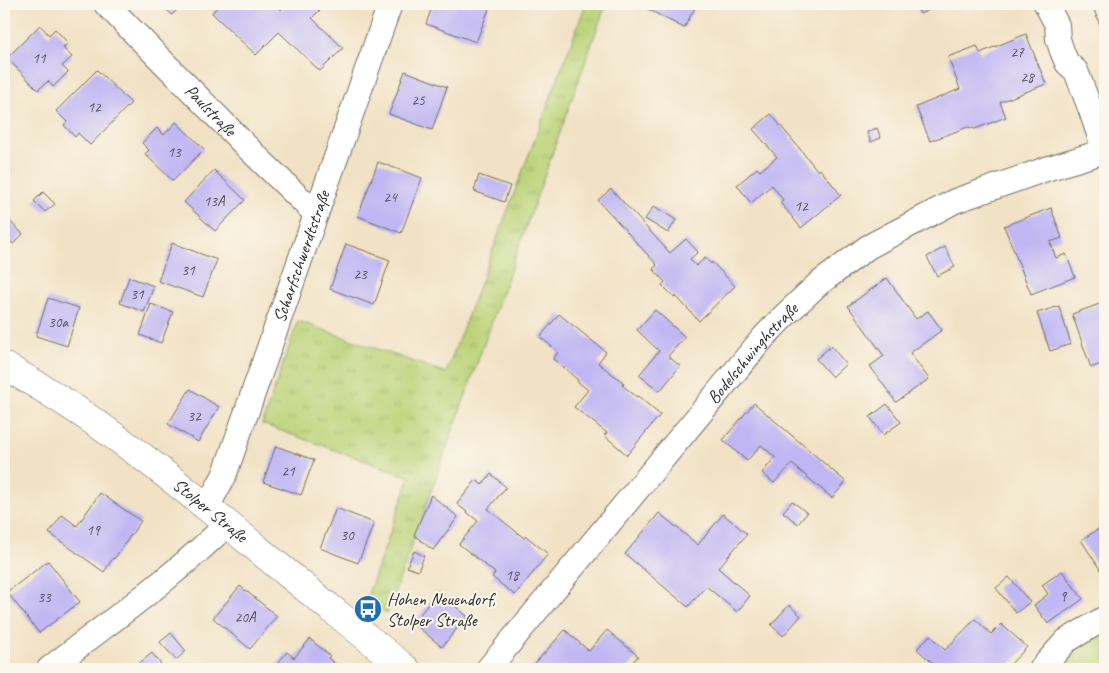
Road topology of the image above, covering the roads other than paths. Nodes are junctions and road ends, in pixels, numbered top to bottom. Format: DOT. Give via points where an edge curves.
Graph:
graph roads {
  1 [pos="106,4"];
  2 [pos="390,4"];
  3 [pos="1046,4"];
  4 [pos="1105,152"];
  5 [pos="316,214"];
  6 [pos="4,366"];
  7 [pos="217,516"];
  8 [pos="1105,618"];
  9 [pos="49,669"];
  10 [pos="406,669"];
  11 [pos="488,669"];
  12 [pos="1042,669"];
  1 -- 5 [label="street, Paulstraße"];
  2 -- 5 [label="street, Scharfschwerdtstraße"];
  3 -- 4 [label="street" via="1057,26 1067,63 1076,71"];
  4 -- 11 [label="street, Bodelschwinghstraße" via="956,201 868,248 818,285 764,338"];
  5 -- 7 [label="street, Scharfschwerdtstraße" via="224,476"];
  6 -- 7 [label="main road, Stolper Straße" via="77,411"];
  7 -- 9 [label="street, Scharfschwerdtstraße" via="180,568"];
  7 -- 10 [label="main road, Stolper Straße"];
  8 -- 12 [label="street" via="1066,641"];
}
